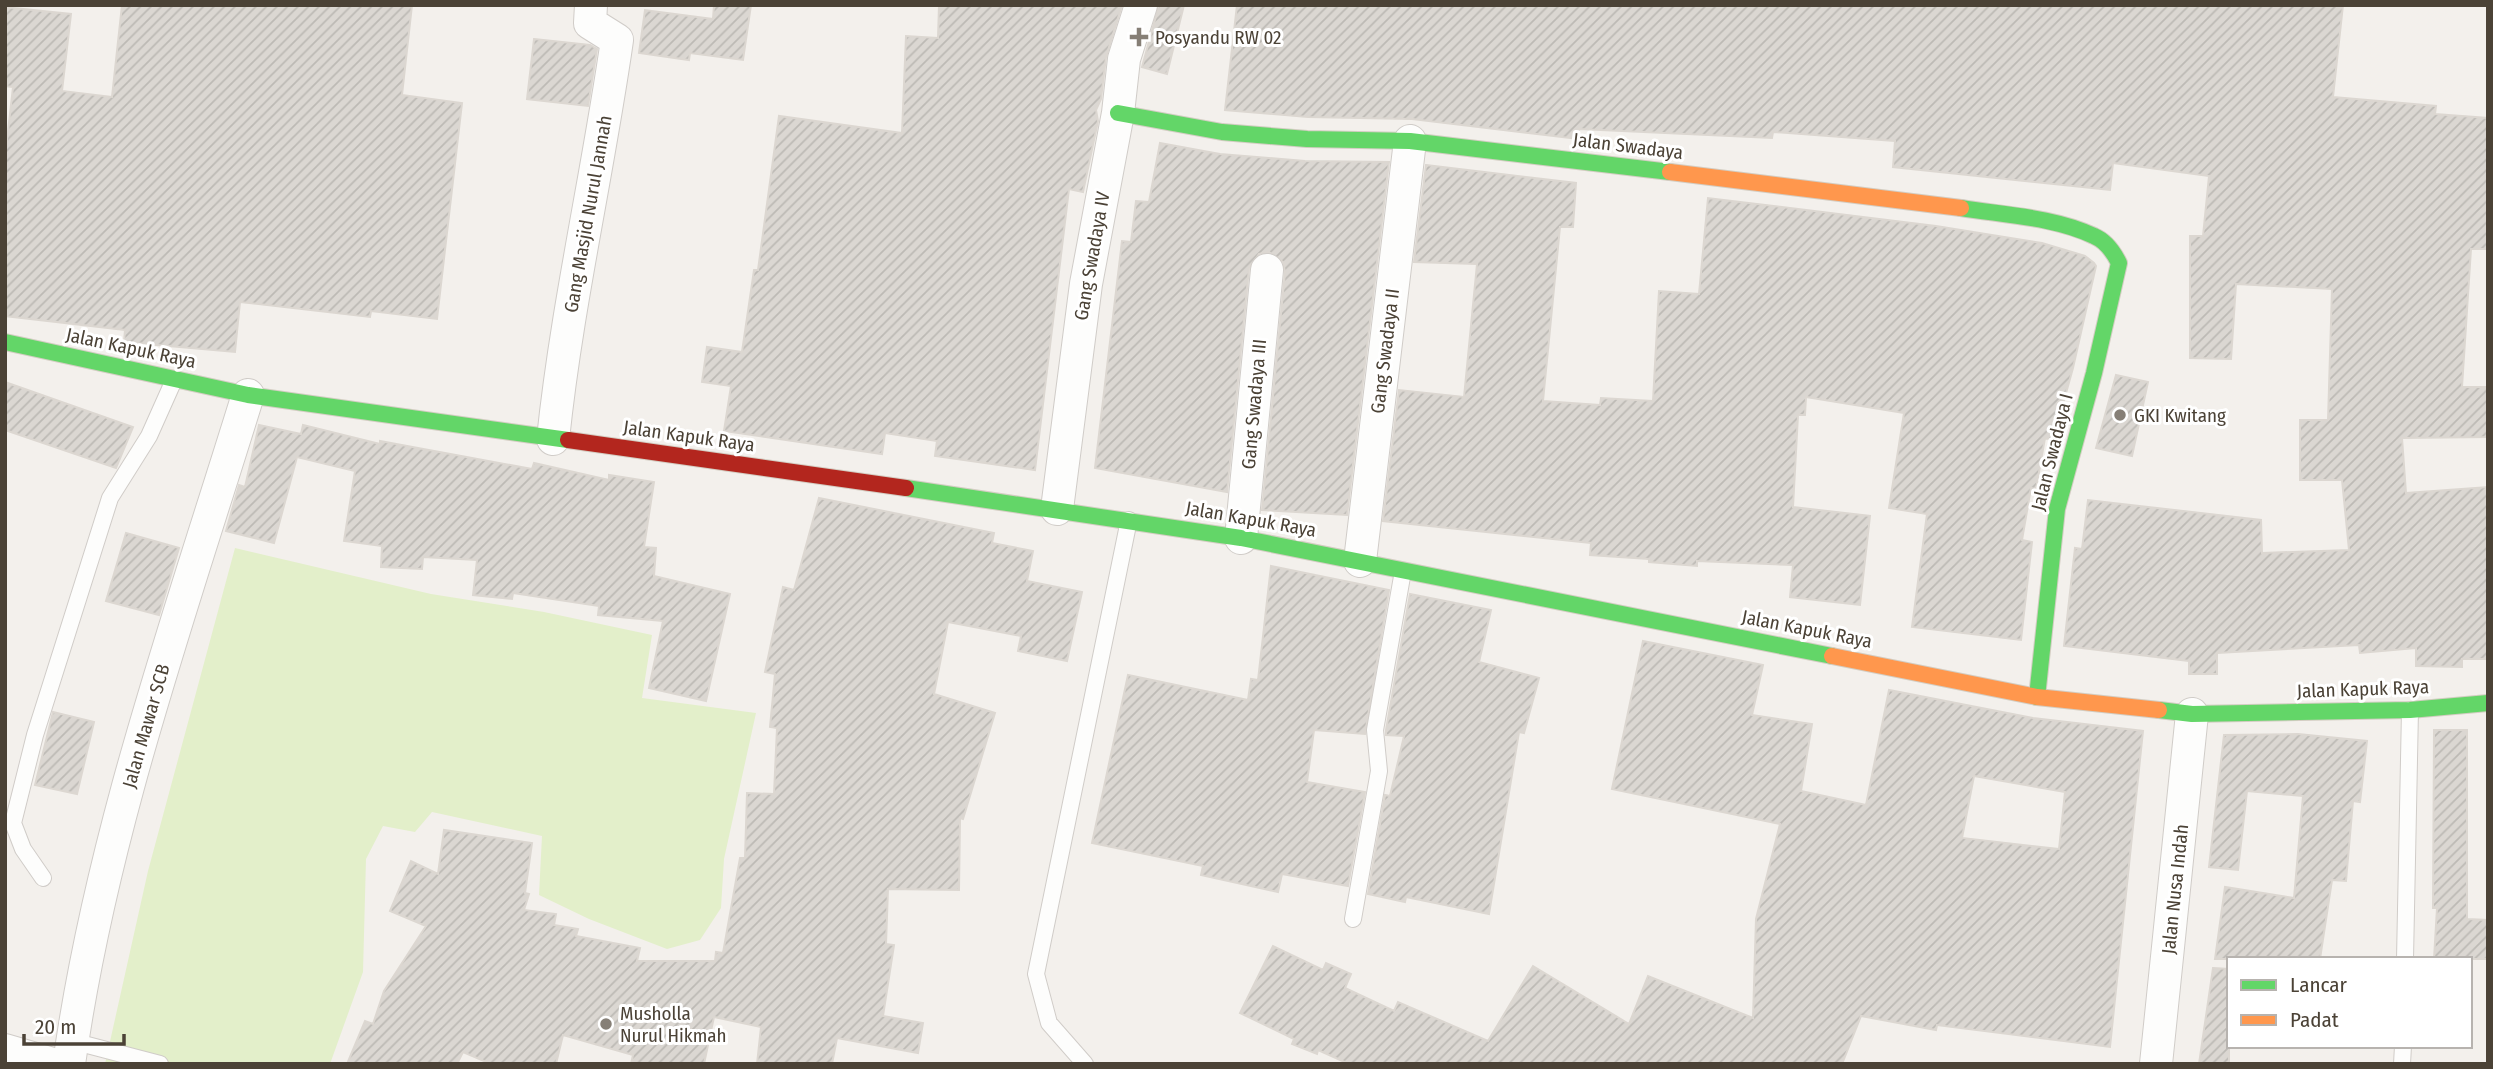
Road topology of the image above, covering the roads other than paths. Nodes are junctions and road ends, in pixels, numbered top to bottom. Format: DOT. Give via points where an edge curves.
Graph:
graph roads {
  1 [pos="591,5"];
  2 [pos="1140,5"];
  3 [pos="1118,113"];
  4 [pos="1410,141"];
  5 [pos="2119,263"];
  6 [pos="1267,270"];
  7 [pos="5,342"];
  8 [pos="175,379"];
  9 [pos="248,395"];
  10 [pos="554,439"];
  11 [pos="1057,509"];
  12 [pos="1129,519"];
  13 [pos="1241,538"];
  14 [pos="1360,561"];
  15 [pos="1403,568"];
  16 [pos="2037,697"];
  17 [pos="2488,703"];
  18 [pos="2410,710"];
  19 [pos="2192,715"];
  20 [pos="43,878"];
  21 [pos="1353,919"];
  22 [pos="2405,957"];
  23 [pos="5,1050"];
  24 [pos="65,1056"];
  25 [pos="160,1064"];
  26 [pos="1085,1064"];
  27 [pos="2156,1064"];
  1 -- 10 [label="street, Gang Masjid Nurul Jannah" via="590,23 617,40 561,363"];
  2 -- 3 [label="street, Gang Swadaya IV" via="1124,59"];
  3 -- 4 [label="main road, Jalan Swadaya" via="1222,132"];
  3 -- 11 [label="street, Gang Swadaya IV" via="1086,284"];
  4 -- 5 [label="main road, Jalan Swadaya" via="1966,208 2095,236 2111,248"];
  4 -- 14 [label="street, Gang Swadaya II"];
  5 -- 16 [label="main road, Jalan Swadaya I" via="2057,509"];
  6 -- 13 [label="street, Gang Swadaya III"];
  7 -- 8 [label="main road, Jalan Kapuk Raya"];
  8 -- 9 [label="main road, Jalan Kapuk Raya"];
  8 -- 20 [label="lane" via="149,436 110,498 35,735 13,823 23,849"];
  9 -- 10 [label="main road, Jalan Kapuk Raya"];
  9 -- 24 [label="street, Jalan Mawar SCB" via="142,735"];
  10 -- 11 [label="main road, Jalan Kapuk Raya"];
  11 -- 12 [label="main road, Jalan Kapuk Raya"];
  12 -- 13 [label="main road, Jalan Kapuk Raya"];
  12 -- 26 [label="lane" via="1036,974 1049,1023"];
  13 -- 14 [label="main road, Jalan Kapuk Raya"];
  14 -- 15 [label="main road, Jalan Kapuk Raya"];
  15 -- 16 [label="main road, Jalan Kapuk Raya"];
  15 -- 21 [label="lane" via="1375,730 1379,771"];
  16 -- 19 [label="main road, Jalan Kapuk Raya"];
  17 -- 18 [label="main road, Jalan Kapuk Raya"];
  18 -- 19 [label="main road, Jalan Kapuk Raya"];
  18 -- 22 [label="lane"];
  19 -- 27 [label="street, Jalan Nusa Indah"];
  23 -- 24 [label="street"];
  24 -- 25 [label="lane"];
}
